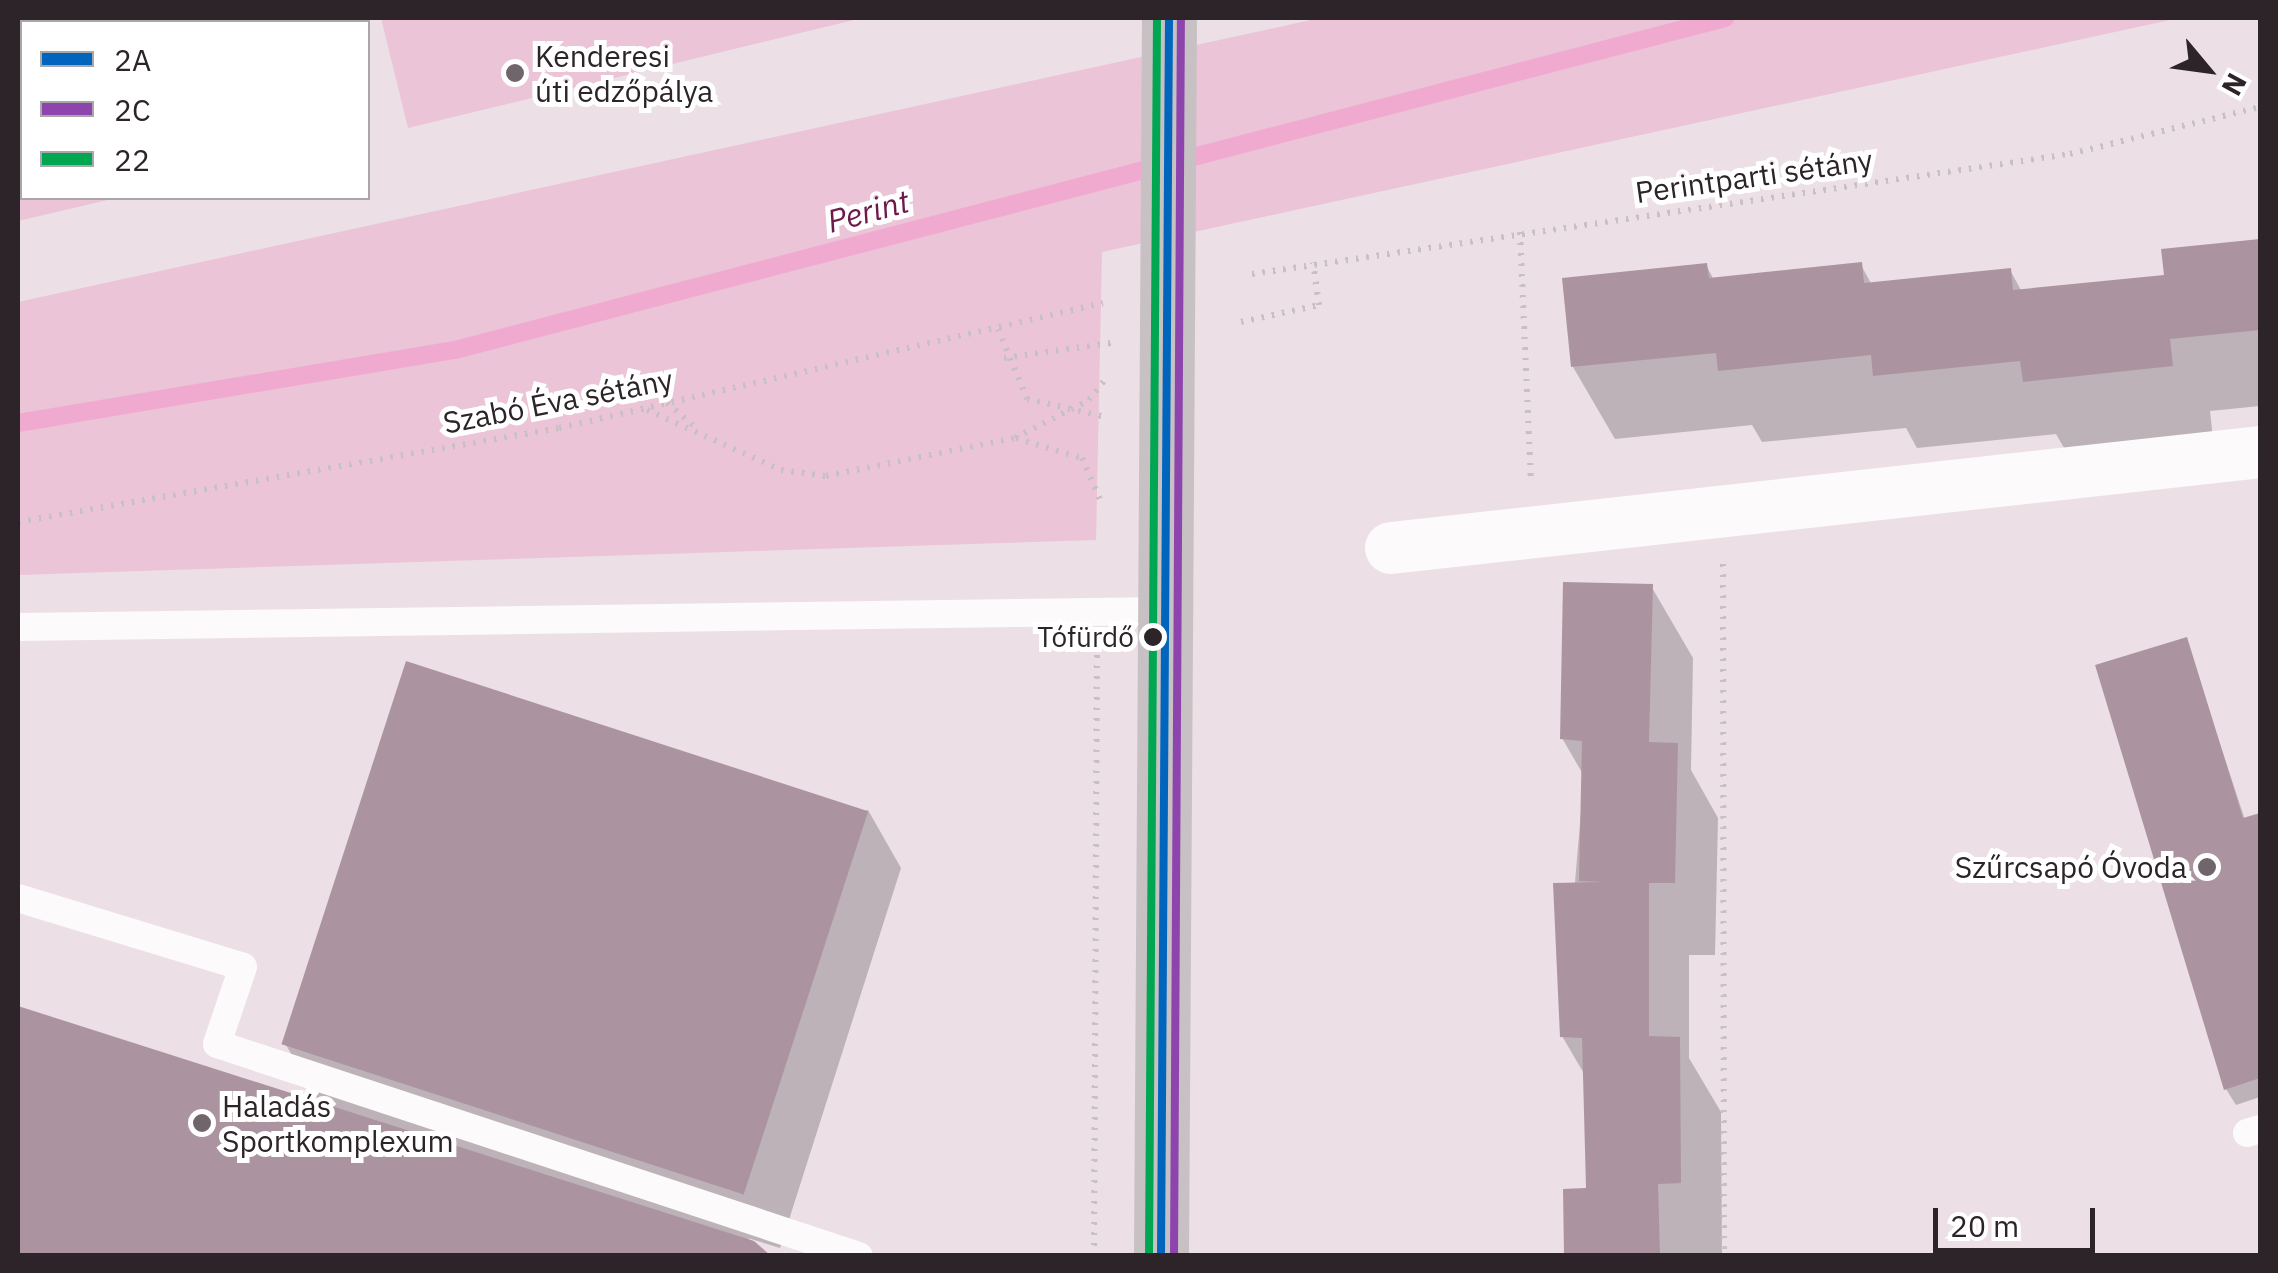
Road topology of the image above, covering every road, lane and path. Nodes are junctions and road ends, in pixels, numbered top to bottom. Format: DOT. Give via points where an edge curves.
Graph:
graph roads {
  1 [pos="1169,18"];
  2 [pos="2260,107"];
  3 [pos="1520,232"];
  4 [pos="1313,262"];
  5 [pos="1252,274"];
  6 [pos="1103,304"];
  7 [pos="1240,322"];
  8 [pos="998,329"];
  9 [pos="1116,346"];
  10 [pos="1004,358"];
  11 [pos="1107,376"];
  12 [pos="667,403"];
  13 [pos="643,409"];
  14 [pos="1064,411"];
  15 [pos="1102,416"];
  16 [pos="1015,438"];
  17 [pos="721,445"];
  18 [pos="2260,452"];
  19 [pos="1101,502"];
  20 [pos="1723,513"];
  21 [pos="18,522"];
  22 [pos="1519,536"];
  23 [pos="1391,548"];
  24 [pos="1165,612"];
  25 [pos="1098,614"];
  26 [pos="18,627"];
  27 [pos="18,898"];
  28 [pos="860,1256"];
  29 [pos="1094,1256"];
  30 [pos="1161,1256"];
  31 [pos="1724,1256"];
  1 -- 24 [label="street"];
  2 -- 3 [label="path, Perintparti sétány" via="2070,154"];
  3 -- 4 [label="path, Perintparti sétány"];
  3 -- 22 [label="path"];
  4 -- 5 [label="path, Perintparti sétány"];
  4 -- 7 [label="path" via="1320,305"];
  6 -- 8 [label="path, Szabó Éva sétány"];
  8 -- 10 [label="path"];
  8 -- 12 [label="path, Szabó Éva sétány"];
  9 -- 10 [label="path" via="1094,340"];
  10 -- 14 [label="path" via="1027,399"];
  11 -- 14 [label="path"];
  12 -- 13 [label="path, Szabó Éva sétány"];
  12 -- 17 [label="path"];
  13 -- 17 [label="path"];
  13 -- 21 [label="path, Szabó Éva sétány"];
  14 -- 15 [label="path"];
  14 -- 16 [label="path"];
  16 -- 17 [label="path" via="826,476 781,470"];
  16 -- 19 [label="path" via="1082,458"];
  18 -- 20 [label="street"];
  20 -- 22 [label="street"];
  20 -- 31 [label="path"];
  22 -- 23 [label="street"];
  24 -- 25 [label="lane"];
  24 -- 30 [label="street"];
  25 -- 26 [label="lane"];
  25 -- 29 [label="path"];
  27 -- 28 [label="lane" via="243,967 218,1044"];
}
